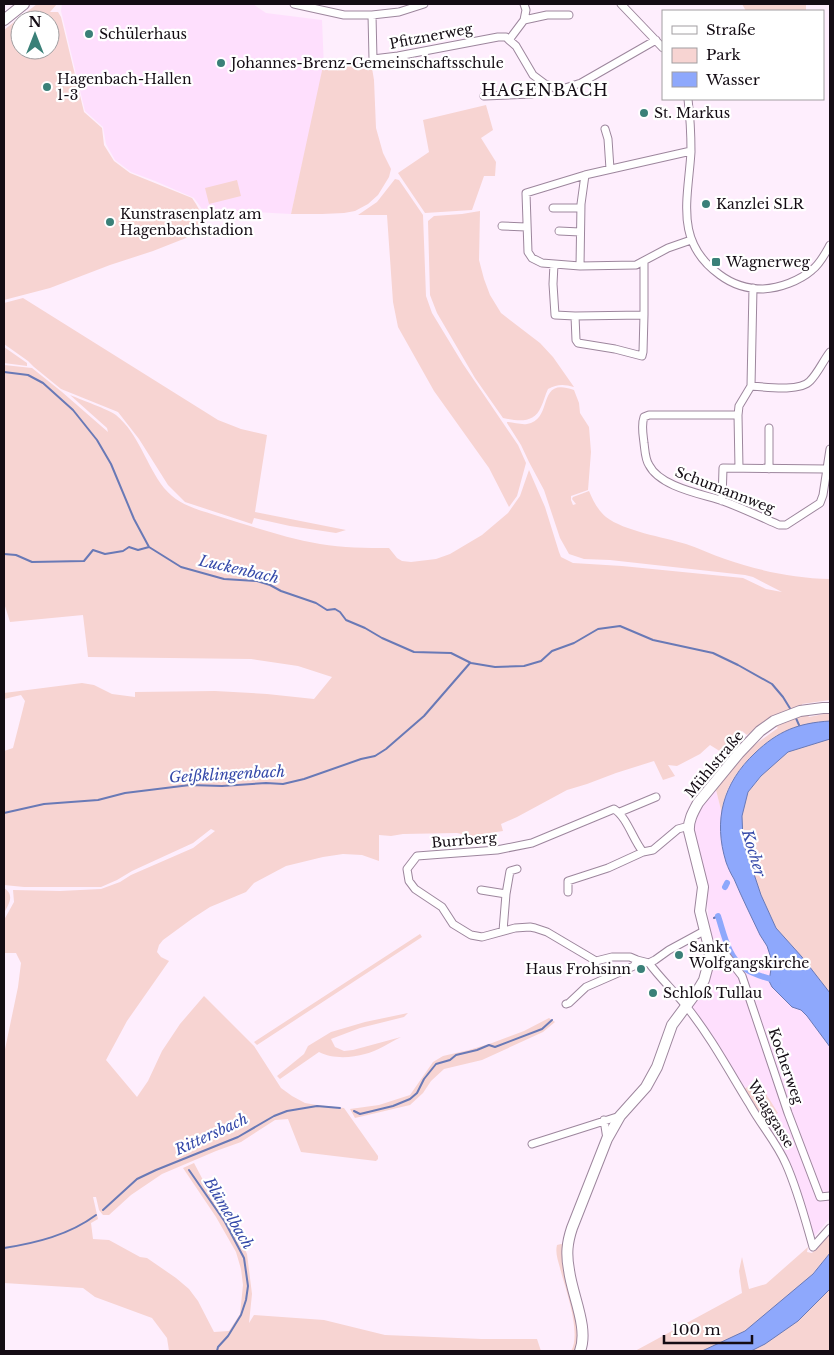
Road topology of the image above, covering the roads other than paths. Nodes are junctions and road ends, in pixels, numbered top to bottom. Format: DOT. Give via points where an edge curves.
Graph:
graph roads {
  1 [pos="24,4"];
  2 [pos="294,4"];
  3 [pos="424,4"];
  4 [pos="524,4"];
  5 [pos="620,4"];
  6 [pos="569,14"];
  7 [pos="372,15"];
  8 [pos="4,20"];
  9 [pos="524,20"];
  10 [pos="508,38"];
  11 [pos="656,40"];
  12 [pos="662,47"];
  13 [pos="545,84"];
  14 [pos="484,96"];
  15 [pos="688,100"];
  16 [pos="605,129"];
  17 [pos="691,151"];
  18 [pos="610,169"];
  19 [pos="585,174"];
  20 [pos="553,208"];
  21 [pos="581,208"];
  22 [pos="502,226"];
  23 [pos="526,227"];
  24 [pos="559,231"];
  25 [pos="580,232"];
  26 [pos="691,240"];
  27 [pos="830,246"];
  28 [pos="823,257"];
  29 [pos="644,260"];
  30 [pos="554,264"];
  31 [pos="830,264"];
  32 [pos="580,266"];
  33 [pos="753,288"];
  34 [pos="644,315"];
  35 [pos="576,316"];
  36 [pos="827,352"];
  37 [pos="751,386"];
  38 [pos="738,415"];
  39 [pos="769,428"];
  40 [pos="830,449"];
  41 [pos="739,468"];
  42 [pos="769,469"];
  43 [pos="827,469"];
  44 [pos="722,501"];
  45 [pos="830,708"];
  46 [pos="656,797"];
  47 [pos="620,812"];
  48 [pos="689,826"];
  49 [pos="642,852"];
  50 [pos="517,869"];
  51 [pos="481,890"];
  52 [pos="568,892"];
  53 [pos="506,894"];
  54 [pos="704,930"];
  55 [pos="503,931"];
  56 [pos="709,948"];
  57 [pos="637,960"];
  58 [pos="649,962"];
  59 [pos="566,1004"];
  60 [pos="686,1005"];
  61 [pos="620,1116"];
  62 [pos="604,1120"];
  63 [pos="607,1138"];
  64 [pos="532,1144"];
  65 [pos="830,1196"];
  66 [pos="830,1228"];
  67 [pos="582,1350"];
  1 -- 8 [label="street"];
  2 -- 7 [label="street" via="344,15"];
  3 -- 7 [label="street" via="399,12"];
  4 -- 9 [label="street"];
  5 -- 11 [label="street"];
  6 -- 9 [label="street"];
  7 -- 10 [label="street, Pfitznerweg" via="373,59 498,37"];
  9 -- 10 [label="street"];
  10 -- 13 [label="street" via="533,75"];
  11 -- 12 [label="street"];
  11 -- 13 [label="street" via="581,83 565,88"];
  13 -- 14 [label="street" via="532,94"];
  15 -- 17 [label="street"];
  16 -- 18 [label="street"];
  17 -- 18 [label="street"];
  17 -- 26 [label="street" via="686,202"];
  18 -- 19 [label="street"];
  19 -- 21 [label="street"];
  19 -- 23 [label="street" via="526,193"];
  20 -- 21 [label="street"];
  21 -- 25 [label="street"];
  22 -- 23 [label="street"];
  23 -- 30 [label="street" via="528,252 532,258"];
  24 -- 25 [label="street"];
  25 -- 32 [label="street"];
  26 -- 29 [label="street"];
  26 -- 33 [label="street" via="713,270 742,287"];
  27 -- 28 [label="street"];
  28 -- 31 [label="street"];
  28 -- 33 [label="street" via="798,280 764,289"];
  29 -- 32 [label="street" via="636,265"];
  29 -- 34 [label="street"];
  30 -- 32 [label="street"];
  30 -- 35 [label="street" via="555,315"];
  33 -- 37 [label="street"];
  34 -- 35 [label="street"];
  34 -- 35 [label="street" via="642,356 578,343"];
  36 -- 37 [label="street" via="805,386"];
  37 -- 38 [label="street" via="739,406"];
  38 -- 41 [label="street"];
  38 -- 44 [label="street, Schumannweg" via="649,415 644,416 642,426 648,465 654,472 691,493"];
  39 -- 42 [label="street"];
  40 -- 43 [label="street, Schumannweg"];
  41 -- 42 [label="street"];
  41 -- 44 [label="street" via="723,468"];
  42 -- 43 [label="street"];
  43 -- 44 [label="street, Schumannweg" via="820,503 786,525"];
  45 -- 48 [label="street, Mühlstraße" via="800,711 774,721 760,731 698,803"];
  46 -- 47 [label="street, Burrberg"];
  47 -- 49 [label="street"];
  47 -- 55 [label="street, Burrberg" via="614,809 532,843 497,850 417,856 407,869 409,881 415,889 442,907 454,924 471,935 482,937"];
  48 -- 49 [label="street" via="678,829 653,850"];
  48 -- 54 [label="street" via="703,887 700,911"];
  49 -- 52 [label="street" via="568,881"];
  50 -- 53 [label="street" via="510,871"];
  51 -- 53 [label="street"];
  53 -- 55 [label="street"];
  54 -- 56 [label="street"];
  54 -- 58 [label="street"];
  55 -- 57 [label="street, Burrberg" via="530,926 596,961 612,957"];
  56 -- 60 [label="street" via="710,959 704,980"];
  56 -- 65 [label="street, Kocherweg" via="725,954 742,976 820,1197"];
  57 -- 58 [label="street"];
  57 -- 59 [label="street" via="634,966 586,986"];
  58 -- 60 [label="street, Waaggasse"];
  60 -- 61 [label="street" via="672,1025 646,1087"];
  60 -- 66 [label="street, Waaggasse" via="785,1161 800,1198 812,1247"];
  61 -- 62 [label="street"];
  61 -- 63 [label="street"];
  62 -- 63 [label="street"];
  62 -- 64 [label="street"];
  63 -- 67 [label="street" via="567,1242 569,1272 583,1333"];
}
